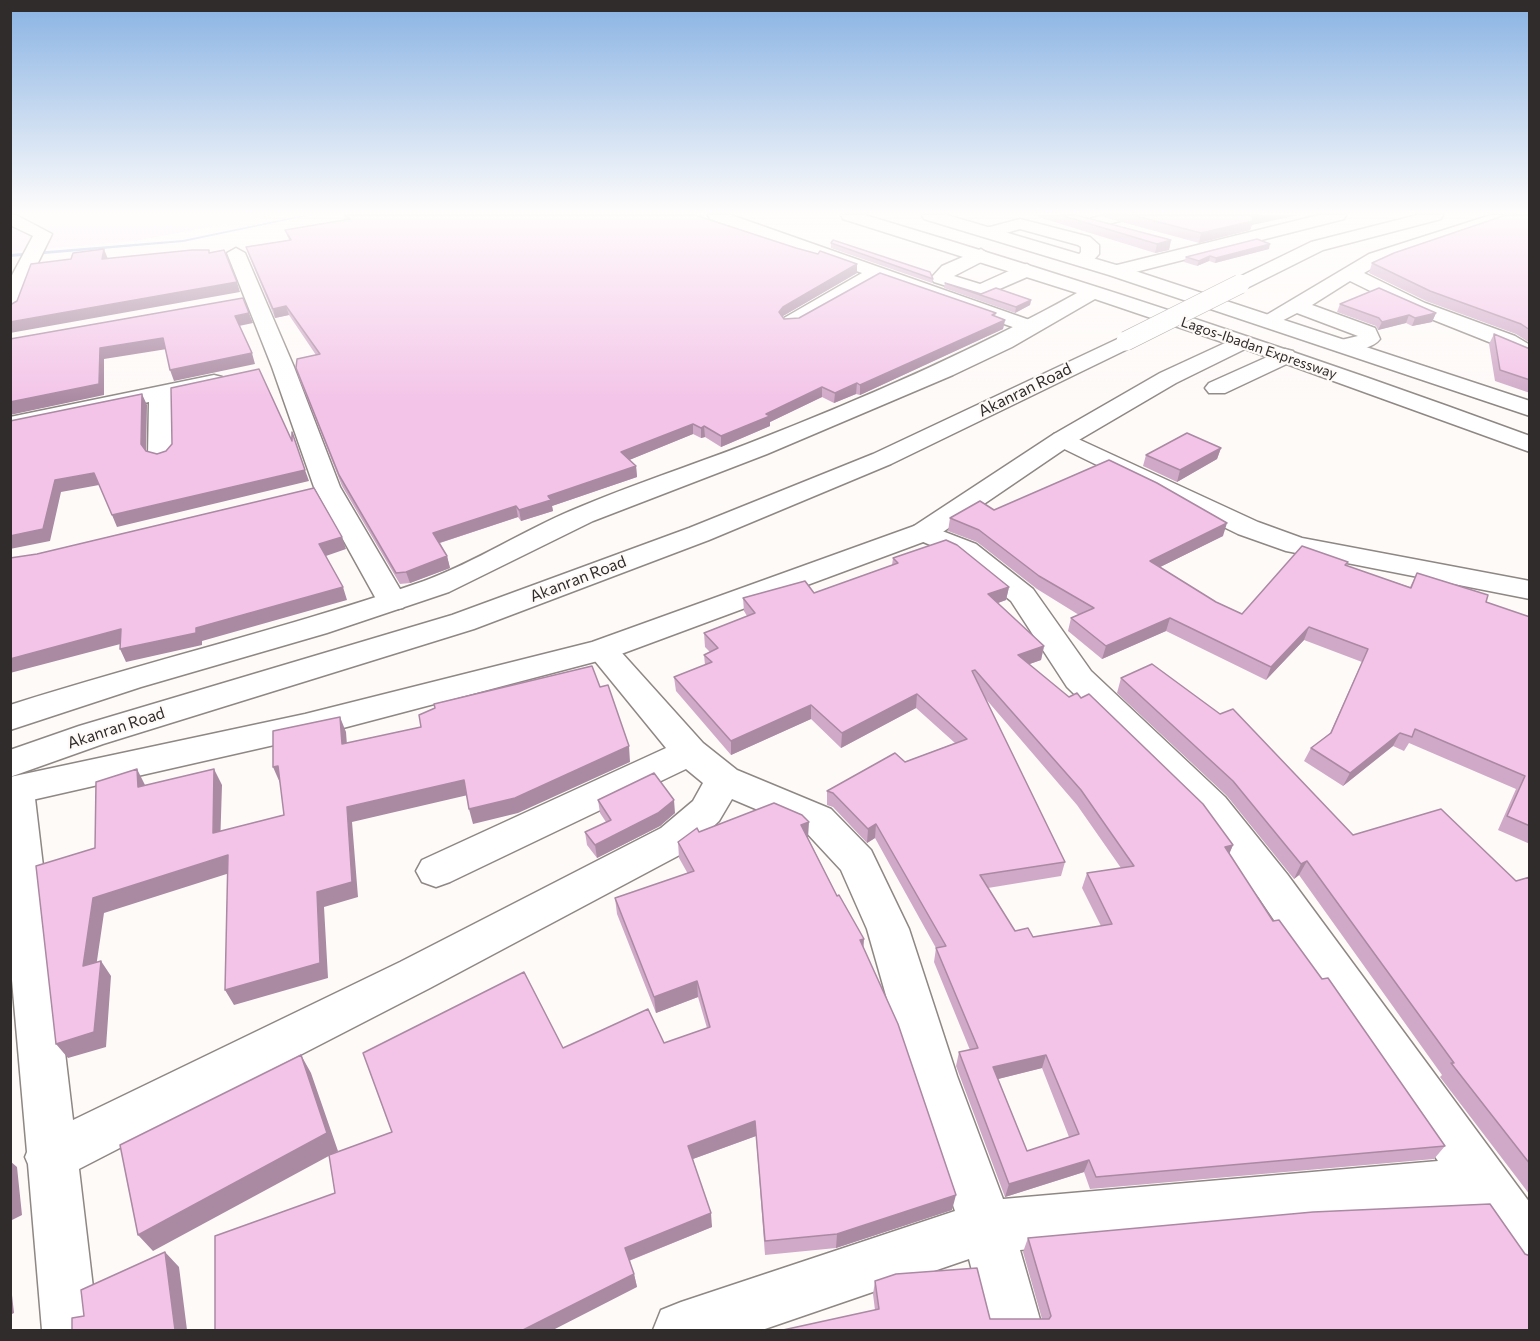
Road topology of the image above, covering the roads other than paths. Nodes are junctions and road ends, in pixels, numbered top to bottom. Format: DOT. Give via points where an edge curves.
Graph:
graph roads {
  1 [pos="21,278"];
  2 [pos="240,278"];
  3 [pos="869,278"];
  4 [pos="890,278"];
  5 [pos="941,278"];
  6 [pos="1014,278"];
  7 [pos="1051,278"];
  8 [pos="1136,278"];
  9 [pos="1253,278"];
  10 [pos="1346,278"];
  11 [pos="1359,278"];
  12 [pos="1094,291"];
  13 [pos="1296,306"];
  14 [pos="10,310"];
  15 [pos="1270,321"];
  16 [pos="791,322"];
  17 [pos="1031,327"];
  18 [pos="1530,339"];
  19 [pos="1507,341"];
  20 [pos="1243,342"];
  21 [pos="1345,346"];
  22 [pos="1530,354"];
  23 [pos="1285,356"];
  24 [pos="261,372"];
  25 [pos="1216,388"];
  26 [pos="160,394"];
  27 [pos="1530,409"];
  28 [pos="10,424"];
  29 [pos="1063,439"];
  30 [pos="1530,445"];
  31 [pos="161,455"];
  32 [pos="924,532"];
  33 [pos="1530,590"];
  34 [pos="392,601"];
  35 [pos="602,650"];
  36 [pos="10,718"];
  37 [pos="690,752"];
  38 [pos="724,780"];
  39 [pos="12,782"];
  40 [pos="436,872"];
  41 [pos="50,1157"];
  42 [pos="1485,1182"];
  43 [pos="987,1227"];
  44 [pos="1530,1248"];
  45 [pos="70,1330"];
  46 [pos="681,1330"];
  47 [pos="1015,1330"];
  1 -- 14 [label="main road"];
  2 -- 24 [label="main road"];
  3 -- 16 [label="main road"];
  4 -- 17 [label="main road"];
  5 -- 6 [label="main road" via="981,291"];
  7 -- 12 [label="main road, Lagos-Ibadan Expressway"];
  8 -- 15 [label="main road, Lagos-Ibadan Expressway"];
  9 -- 39 [label="main road, Akanran Road, bridge" via="882,459 699,534 463,622 91,735"];
  10 -- 13 [label="main road"];
  11 -- 19 [label="main road" via="1418,308"];
  12 -- 17 [label="main road"];
  12 -- 20 [label="main road, Lagos-Ibadan Expressway"];
  13 -- 15 [label="main road"];
  13 -- 21 [label="main road" via="1368,332 1369,339"];
  15 -- 21 [label="main road, Lagos-Ibadan Expressway"];
  17 -- 34 [label="main road" via="898,391 583,515 448,582"];
  18 -- 19 [label="main road"];
  19 -- 22 [label="main road"];
  20 -- 23 [label="main road, Lagos-Ibadan Expressway"];
  20 -- 29 [label="main road" via="1168,378"];
  21 -- 27 [label="main road, Lagos-Ibadan Expressway"];
  23 -- 25 [label="main road"];
  23 -- 30 [label="main road, Lagos-Ibadan Expressway"];
  24 -- 26 [label="main road"];
  24 -- 34 [label="main road" via="315,490"];
  26 -- 28 [label="main road"];
  26 -- 31 [label="main road"];
  29 -- 32 [label="main road"];
  29 -- 33 [label="main road" via="1248,528 1296,545"];
  32 -- 35 [label="main road"];
  32 -- 42 [label="main road" via="966,550 1022,595 1079,679 1212,807"];
  34 -- 36 [label="main road"];
  35 -- 37 [label="main road"];
  35 -- 39 [label="main road" via="305,726"];
  37 -- 38 [label="main road"];
  37 -- 40 [label="main road"];
  38 -- 41 [label="main road" via="706,811 675,839 415,975"];
  38 -- 43 [label="main road" via="817,819 857,861 888,929 933,1076"];
  39 -- 41 [label="main road"];
  41 -- 45 [label="main road"];
  42 -- 43 [label="main road"];
  42 -- 44 [label="main road"];
  43 -- 46 [label="main road"];
  43 -- 47 [label="main road"];
}
